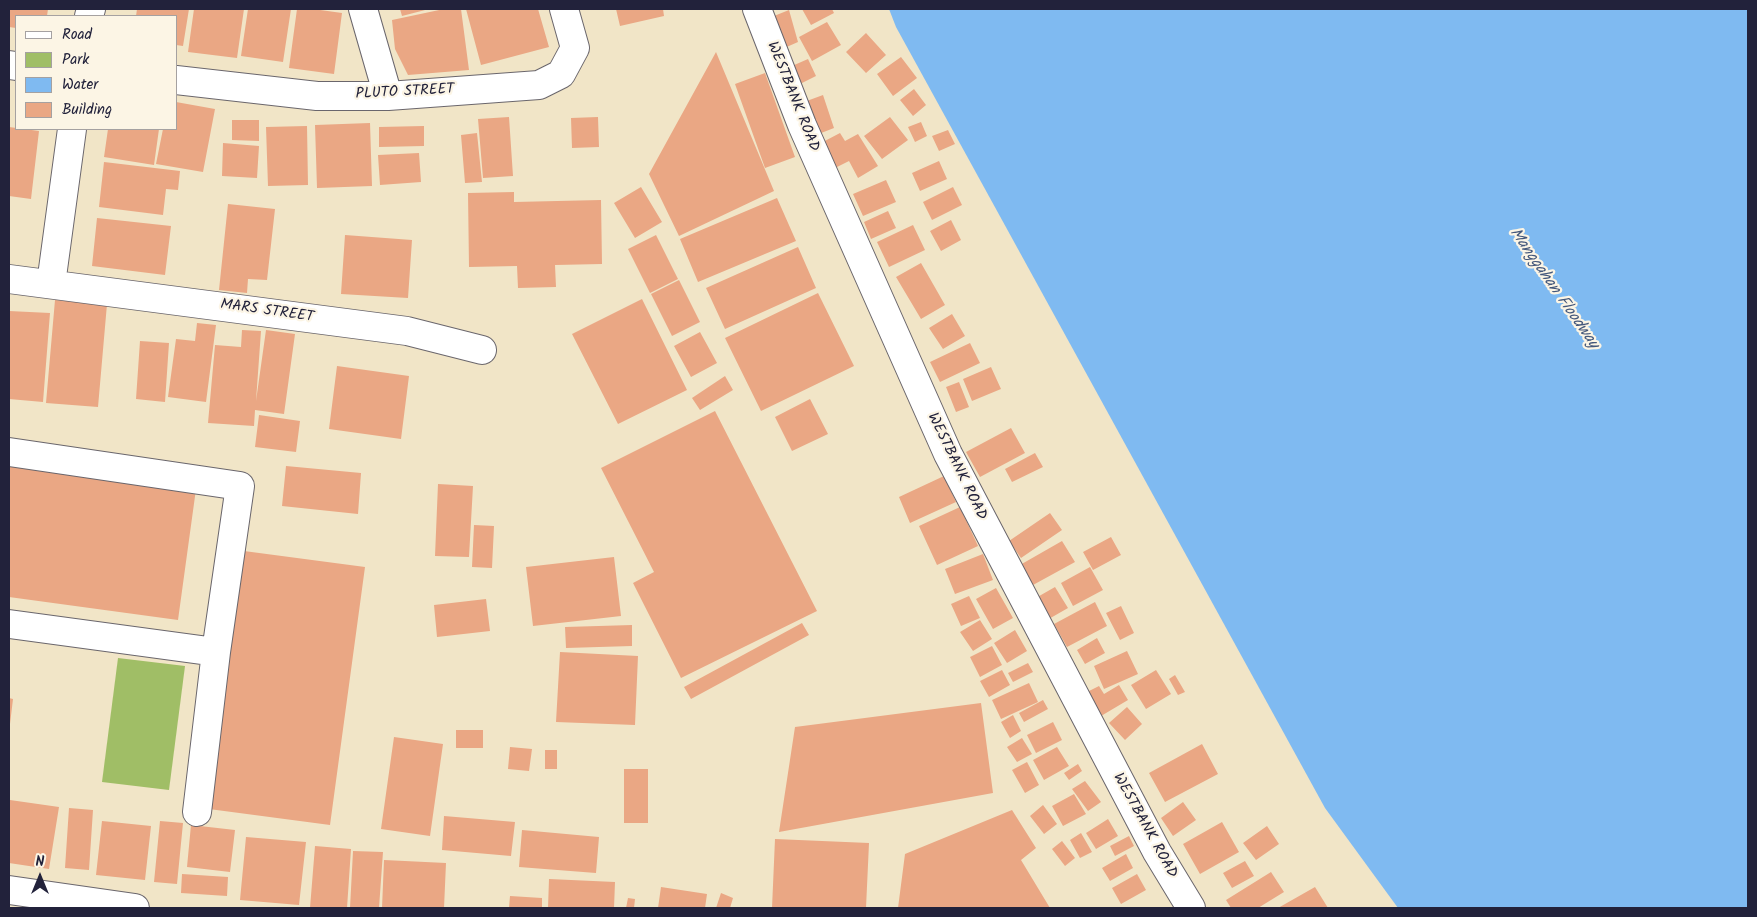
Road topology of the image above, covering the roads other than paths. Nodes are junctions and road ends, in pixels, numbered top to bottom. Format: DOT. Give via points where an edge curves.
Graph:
graph roads {
  1 [pos="363,9"];
  2 [pos="564,9"];
  3 [pos="757,9"];
  4 [pos="178,80"];
  5 [pos="388,96"];
  6 [pos="72,130"];
  7 [pos="9,279"];
  8 [pos="51,284"];
  9 [pos="482,350"];
  10 [pos="9,452"];
  11 [pos="9,624"];
  12 [pos="216,652"];
  13 [pos="197,812"];
  14 [pos="9,890"];
  15 [pos="135,908"];
  16 [pos="1191,908"];
  1 -- 5 [label="street"];
  2 -- 5 [label="street, PLUTO STREET" via="575,48 561,74 539,85"];
  3 -- 16 [label="street, WESTBANK ROAD" via="802,125 948,454 1157,852"];
  4 -- 5 [label="street, PLUTO STREET" via="317,96"];
  6 -- 8 [label="street"];
  7 -- 8 [label="street, MARS STREET"];
  8 -- 9 [label="street, MARS STREET" via="407,331"];
  10 -- 12 [label="street" via="240,486"];
  11 -- 12 [label="street"];
  12 -- 13 [label="street"];
  14 -- 15 [label="street"];
}
